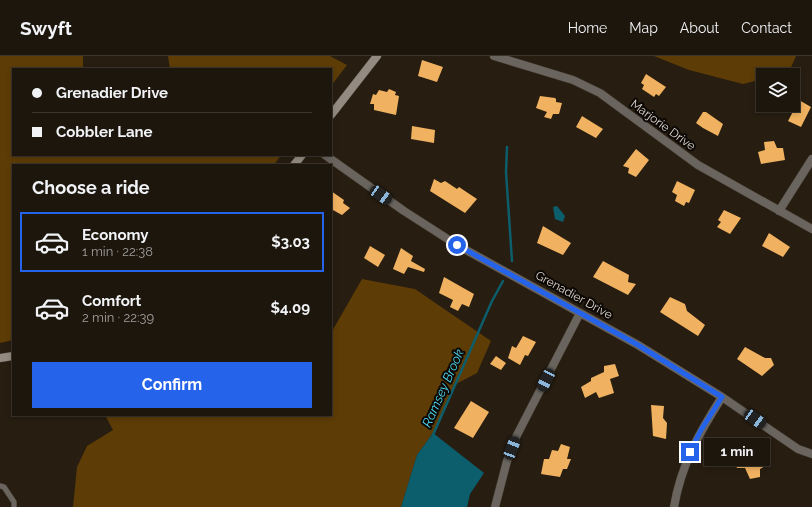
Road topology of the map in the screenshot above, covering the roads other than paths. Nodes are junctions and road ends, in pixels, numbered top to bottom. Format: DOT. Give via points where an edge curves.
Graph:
graph roads {
  1 [pos="377,56"];
  2 [pos="494,56"];
  3 [pos="332,114"];
  4 [pos="301,156"];
  5 [pos="326,156"];
  6 [pos="812,159"];
  7 [pos="295,164"];
  8 [pos="779,211"];
  9 [pos="812,229"];
  10 [pos="580,313"];
  11 [pos="12,356"];
  12 [pos="0,358"];
  13 [pos="722,397"];
  14 [pos="812,454"];
  15 [pos="0,486"];
  16 [pos="14,504"];
  17 [pos="19,507"];
  18 [pos="495,507"];
  19 [pos="674,507"];
  1 -- 3 [label="street"];
  2 -- 8 [label="street, Marjorie Drive" via="573,80 600,93 698,165"];
  4 -- 7 [label="street"];
  5 -- 10 [label="street, Grenadier Drive" via="457,245"];
  6 -- 8 [label="street"];
  8 -- 9 [label="street, Marjorie Drive"];
  10 -- 13 [label="street, Grenadier Drive"];
  10 -- 18 [label="street" via="517,436 507,461"];
  11 -- 12 [label="street"];
  13 -- 14 [label="street, Grenadier Drive" via="798,449"];
  13 -- 19 [label="street" via="690,452 681,475"];
  15 -- 16 [label="lane" via="4,487"];
  16 -- 17 [label="lane"];
}
